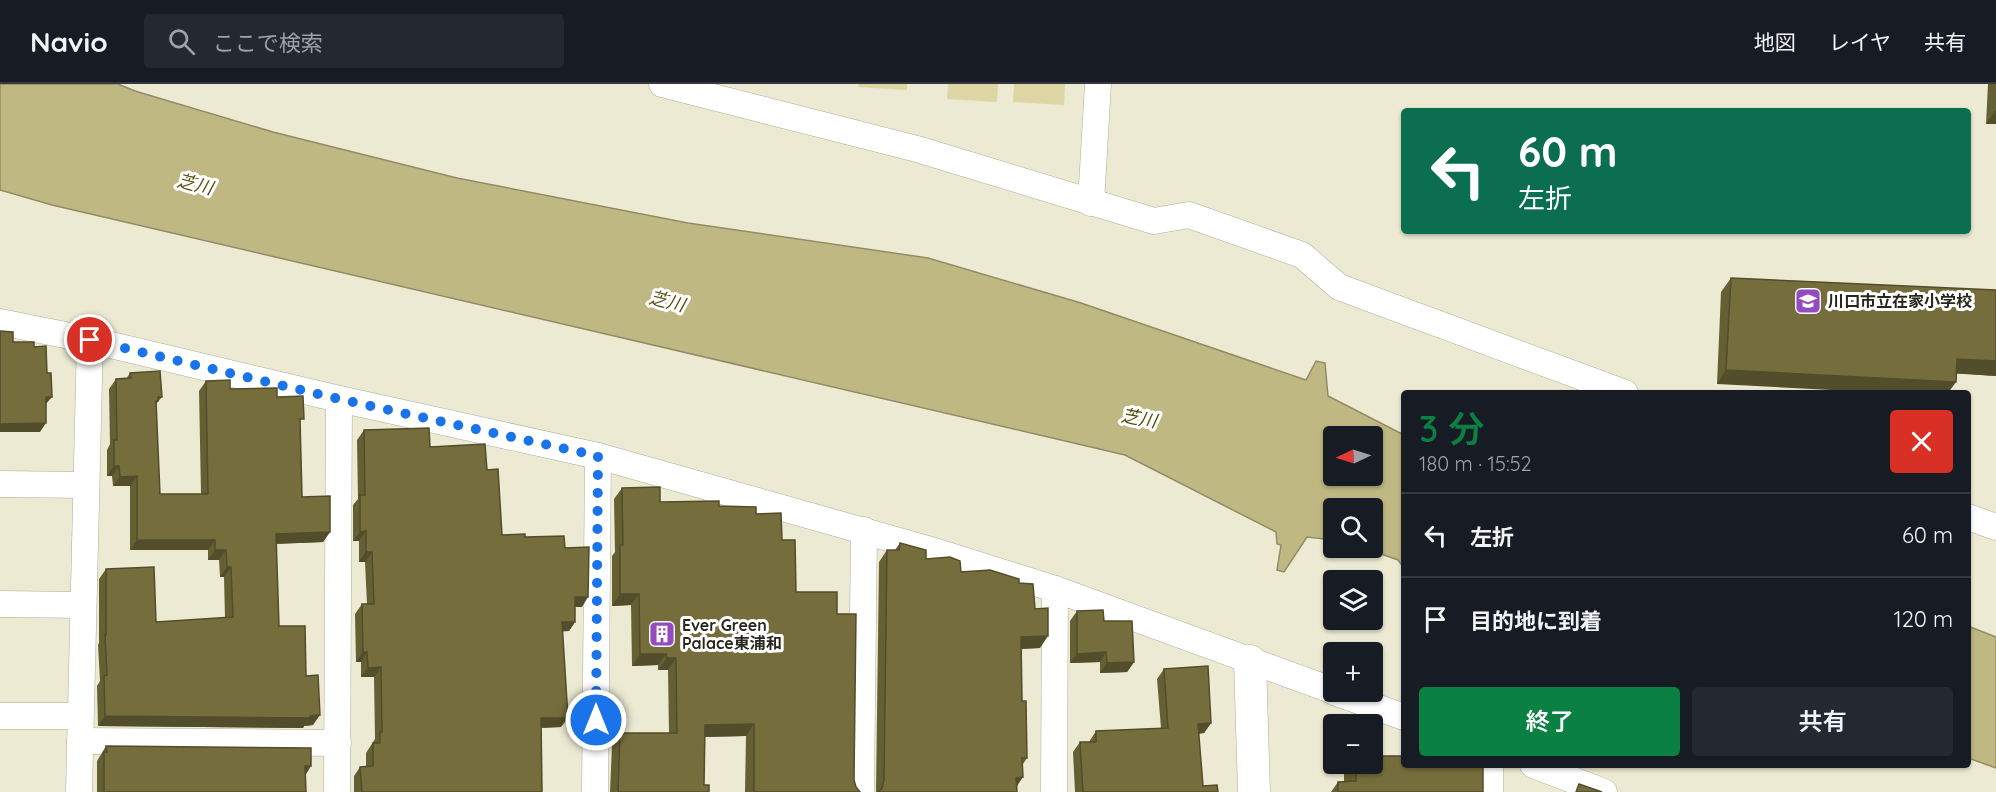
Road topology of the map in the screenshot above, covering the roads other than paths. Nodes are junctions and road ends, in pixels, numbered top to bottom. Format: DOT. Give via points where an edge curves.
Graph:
graph roads {
  1 [pos="662,84"];
  2 [pos="1098,84"];
  3 [pos="1091,202"];
  4 [pos="0,322"];
  5 [pos="90,340"];
  6 [pos="1617,390"];
  7 [pos="339,399"];
  8 [pos="598,456"];
  9 [pos="0,484"];
  10 [pos="86,485"];
  11 [pos="1971,518"];
  12 [pos="1996,527"];
  13 [pos="864,531"];
  14 [pos="1055,589"];
  15 [pos="0,604"];
  16 [pos="83,605"];
  17 [pos="1250,661"];
  18 [pos="1323,687"];
  19 [pos="1364,702"];
  20 [pos="0,716"];
  21 [pos="1401,716"];
  22 [pos="80,729"];
  23 [pos="338,743"];
  24 [pos="1490,768"];
  25 [pos="1541,768"];
  26 [pos="79,792"];
  27 [pos="337,792"];
  28 [pos="595,792"];
  29 [pos="861,792"];
  30 [pos="1054,792"];
  31 [pos="1254,792"];
  32 [pos="1490,792"];
  33 [pos="1604,792"];
  1 -- 3 [label="street" via="917,149"];
  2 -- 3 [label="street"];
  3 -- 6 [label="street" via="1154,221 1190,215 1302,255 1339,288"];
  4 -- 5 [label="street"];
  5 -- 7 [label="street"];
  5 -- 10 [label="street"];
  7 -- 8 [label="street"];
  7 -- 23 [label="street"];
  8 -- 13 [label="street"];
  8 -- 28 [label="street"];
  9 -- 10 [label="street"];
  10 -- 16 [label="street"];
  11 -- 12 [label="street"];
  13 -- 14 [label="street"];
  13 -- 29 [label="street"];
  14 -- 17 [label="street"];
  14 -- 30 [label="street"];
  15 -- 16 [label="street"];
  16 -- 22 [label="street"];
  17 -- 18 [label="street"];
  17 -- 31 [label="street"];
  19 -- 21 [label="street"];
  20 -- 22 [label="street"];
  22 -- 23 [label="street"];
  22 -- 26 [label="street"];
  23 -- 27 [label="street"];
  24 -- 32 [label="street"];
  25 -- 33 [label="street"];
}
